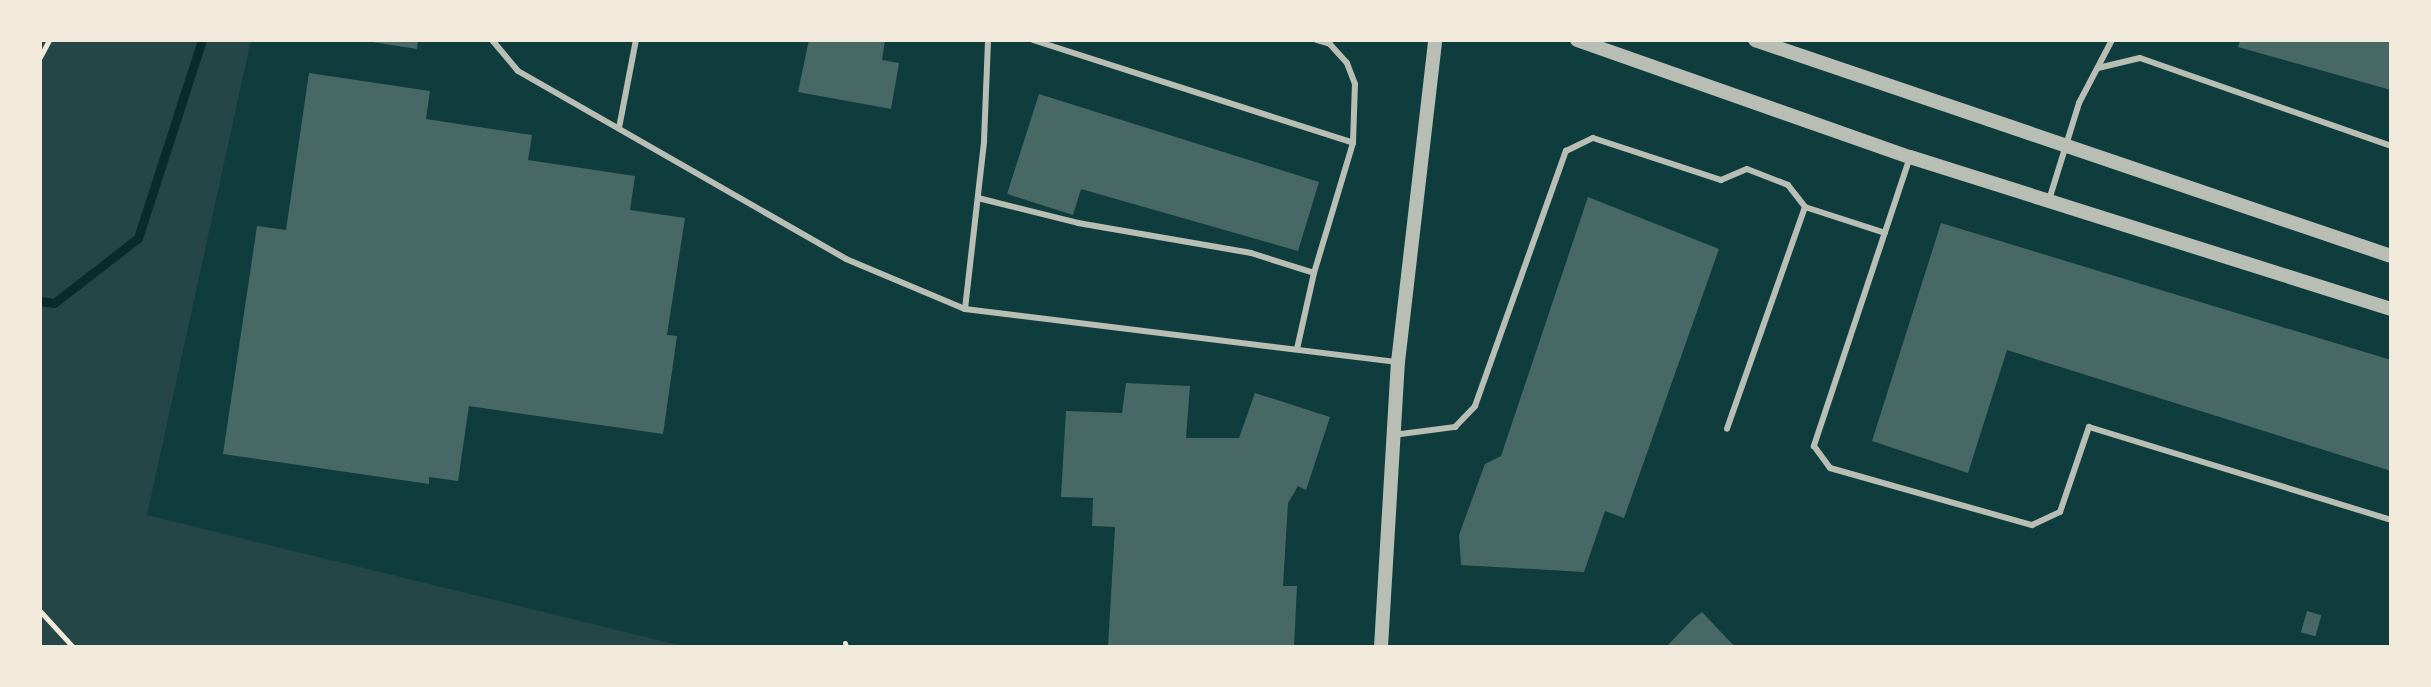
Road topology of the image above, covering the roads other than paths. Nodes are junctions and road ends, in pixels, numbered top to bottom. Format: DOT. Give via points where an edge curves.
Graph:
graph roads {
  1 [pos="492,40"];
  2 [pos="636,40"];
  3 [pos="988,40"];
  4 [pos="1033,40"];
  5 [pos="1317,40"];
  6 [pos="1435,40"];
  7 [pos="1577,40"];
  8 [pos="1755,40"];
  9 [pos="2112,40"];
  10 [pos="2098,68"];
  11 [pos="619,128"];
  12 [pos="1353,143"];
  13 [pos="2391,146"];
  14 [pos="2063,147"];
  15 [pos="1910,157"];
  16 [pos="978,198"];
  17 [pos="2048,201"];
  18 [pos="1805,207"];
  19 [pos="1885,233"];
  20 [pos="2391,256"];
  21 [pos="1314,273"];
  22 [pos="965,309"];
  23 [pos="2391,309"];
  24 [pos="1297,349"];
  25 [pos="1398,362"];
  26 [pos="1727,429"];
  27 [pos="1393,435"];
  28 [pos="2391,520"];
  29 [pos="1381,647"];
  1 -- 11 [label="lane" via="518,71"];
  2 -- 11 [label="lane"];
  3 -- 16 [label="lane"];
  4 -- 12 [label="lane"];
  5 -- 12 [label="lane" via="1330,44 1347,63 1355,84"];
  6 -- 25 [label="street"];
  7 -- 15 [label="street"];
  8 -- 14 [label="street"];
  9 -- 10 [label="lane"];
  10 -- 13 [label="lane" via="2140,58"];
  10 -- 14 [label="lane"];
  11 -- 22 [label="lane" via="846,259"];
  12 -- 21 [label="lane"];
  14 -- 17 [label="lane"];
  14 -- 20 [label="street"];
  15 -- 17 [label="street"];
  15 -- 19 [label="lane"];
  16 -- 21 [label="lane" via="1078,223 1251,253"];
  16 -- 22 [label="lane"];
  17 -- 23 [label="street"];
  18 -- 19 [label="lane"];
  18 -- 26 [label="lane"];
  18 -- 27 [label="lane" via="1788,185 1747,169 1721,180 1593,138 1566,151 1475,406 1455,427"];
  19 -- 28 [label="lane" via="1814,446 1830,468 2032,525 2060,512 2089,427"];
  21 -- 24 [label="lane"];
  22 -- 24 [label="lane"];
  24 -- 25 [label="lane"];
  25 -- 27 [label="street"];
  27 -- 29 [label="street"];
}
